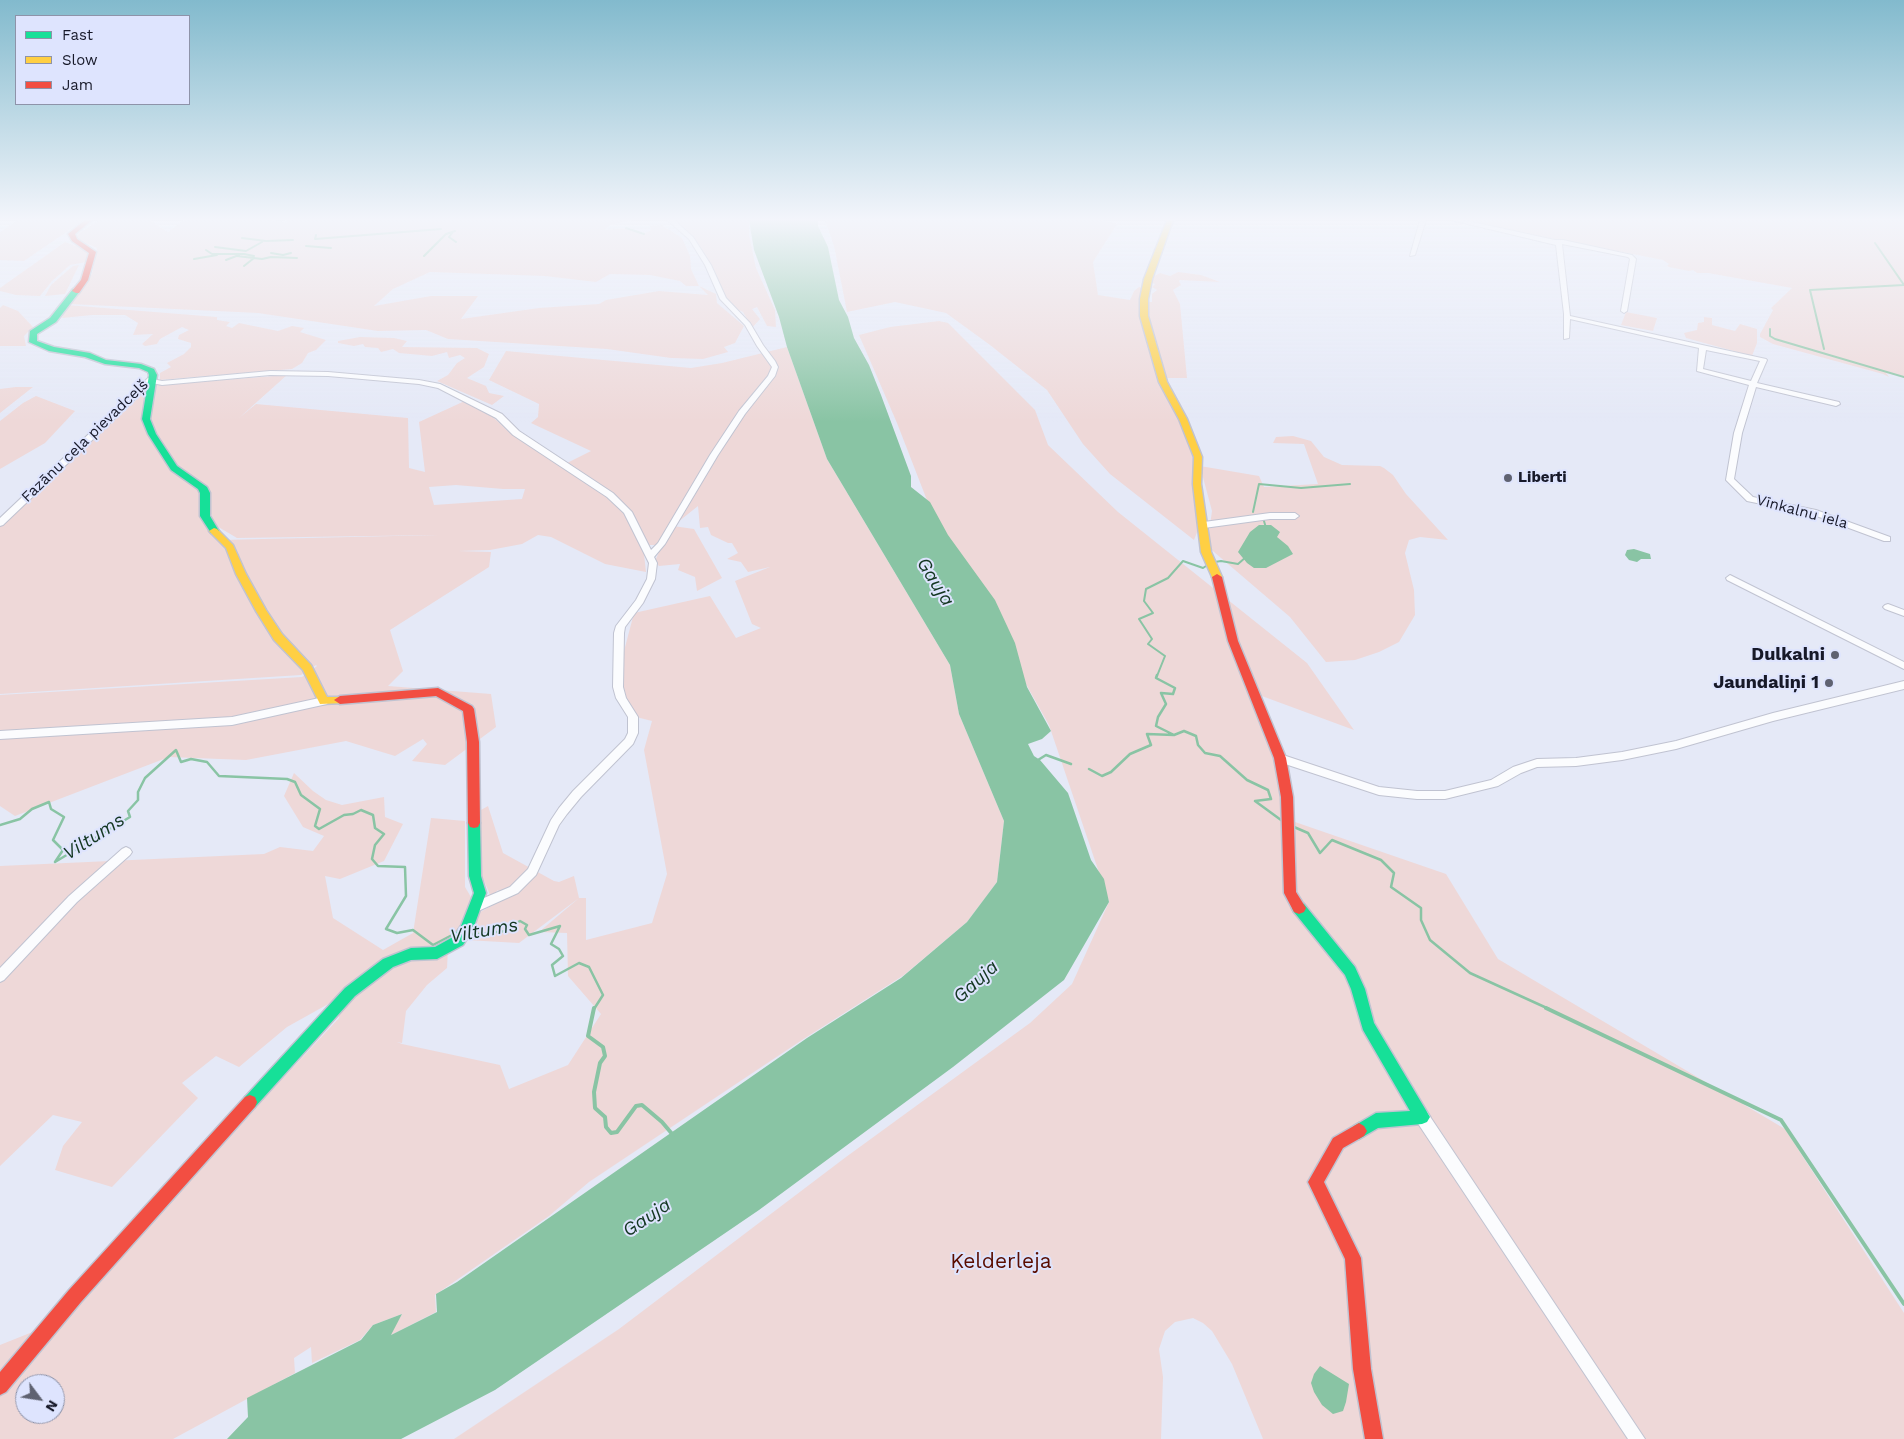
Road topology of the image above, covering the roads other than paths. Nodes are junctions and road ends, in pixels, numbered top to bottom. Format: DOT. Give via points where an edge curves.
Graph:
graph roads {
  1 [pos="78,287"];
  2 [pos="718,287"];
  3 [pos="1146,287"];
  4 [pos="1565,287"];
  5 [pos="1628,287"];
  6 [pos="1624,311"];
  7 [pos="1568,316"];
  8 [pos="1602,322"];
  9 [pos="1566,338"];
  10 [pos="1702,347"];
  11 [pos="151,380"];
  12 [pos="1753,384"];
  13 [pos="1836,404"];
  14 [pos="1295,516"];
  15 [pos="0,523"];
  16 [pos="1204,524"];
  17 [pos="1887,539"];
  18 [pos="650,557"];
  19 [pos="1730,578"];
  20 [pos="1888,607"];
  21 [pos="1904,613"];
  22 [pos="1904,666"];
  23 [pos="1904,684"];
  24 [pos="324,701"];
  25 [pos="0,735"];
  26 [pos="1280,758"];
  27 [pos="126,852"];
  28 [pos="476,907"];
  29 [pos="0,976"];
  30 [pos="1422,1117"];
  31 [pos="0,1386"];
  32 [pos="1374,1439"];
  33 [pos="1637,1439"];
  1 -- 11 [label="street, Fazānu ceļa pievadceļš" via="53,320 33,332 33,342 105,362 141,366 151,371"];
  2 -- 18 [label="street" via="723,299 748,324 775,367 742,412"];
  3 -- 16 [label="street" via="1144,316 1163,382 1198,457 1197,484"];
  4 -- 7 [label="street"];
  5 -- 6 [label="street"];
  7 -- 8 [label="street"];
  7 -- 9 [label="street"];
  7 -- 10 [label="street"];
  10 -- 12 [label="street" via="1699,370"];
  10 -- 12 [label="street, Vīnkalnu iela" via="1764,360"];
  11 -- 15 [label="street, Fazānu ceļa pievadceļš"];
  11 -- 18 [label="street" via="162,383 292,372 440,386 499,416 516,433 610,495 628,512"];
  11 -- 24 [label="street" via="146,420 152,434 174,468 202,487 205,516 210,526 230,547 261,611 278,637 307,668"];
  12 -- 13 [label="street"];
  12 -- 17 [label="street, Vīnkalnu iela" via="1738,433 1730,480 1750,499 1813,512"];
  14 -- 16 [label="street"];
  16 -- 26 [label="street" via="1206,552 1220,585 1233,641"];
  18 -- 28 [label="street" via="653,563 651,580 621,626 618,640 618,687 633,717 629,741 562,811 532,872 514,890"];
  19 -- 22 [label="street"];
  20 -- 21 [label="street"];
  23 -- 26 [label="street" via="1676,745 1576,762 1537,763 1494,783 1445,795 1379,791"];
  24 -- 25 [label="street" via="232,721"];
  24 -- 28 [label="street" via="438,692 468,709 473,742 475,876 480,893"];
  26 -- 30 [label="street" via="1287,797 1290,893 1301,912 1350,971 1368,1026"];
  27 -- 29 [label="street" via="73,900"];
  28 -- 31 [label="street" via="458,941 437,953 411,954 388,963 350,992 75,1296"];
  30 -- 32 [label="street" via="1376,1121 1338,1143 1316,1182 1353,1258 1362,1369"];
  30 -- 33 [label="street"];
}
